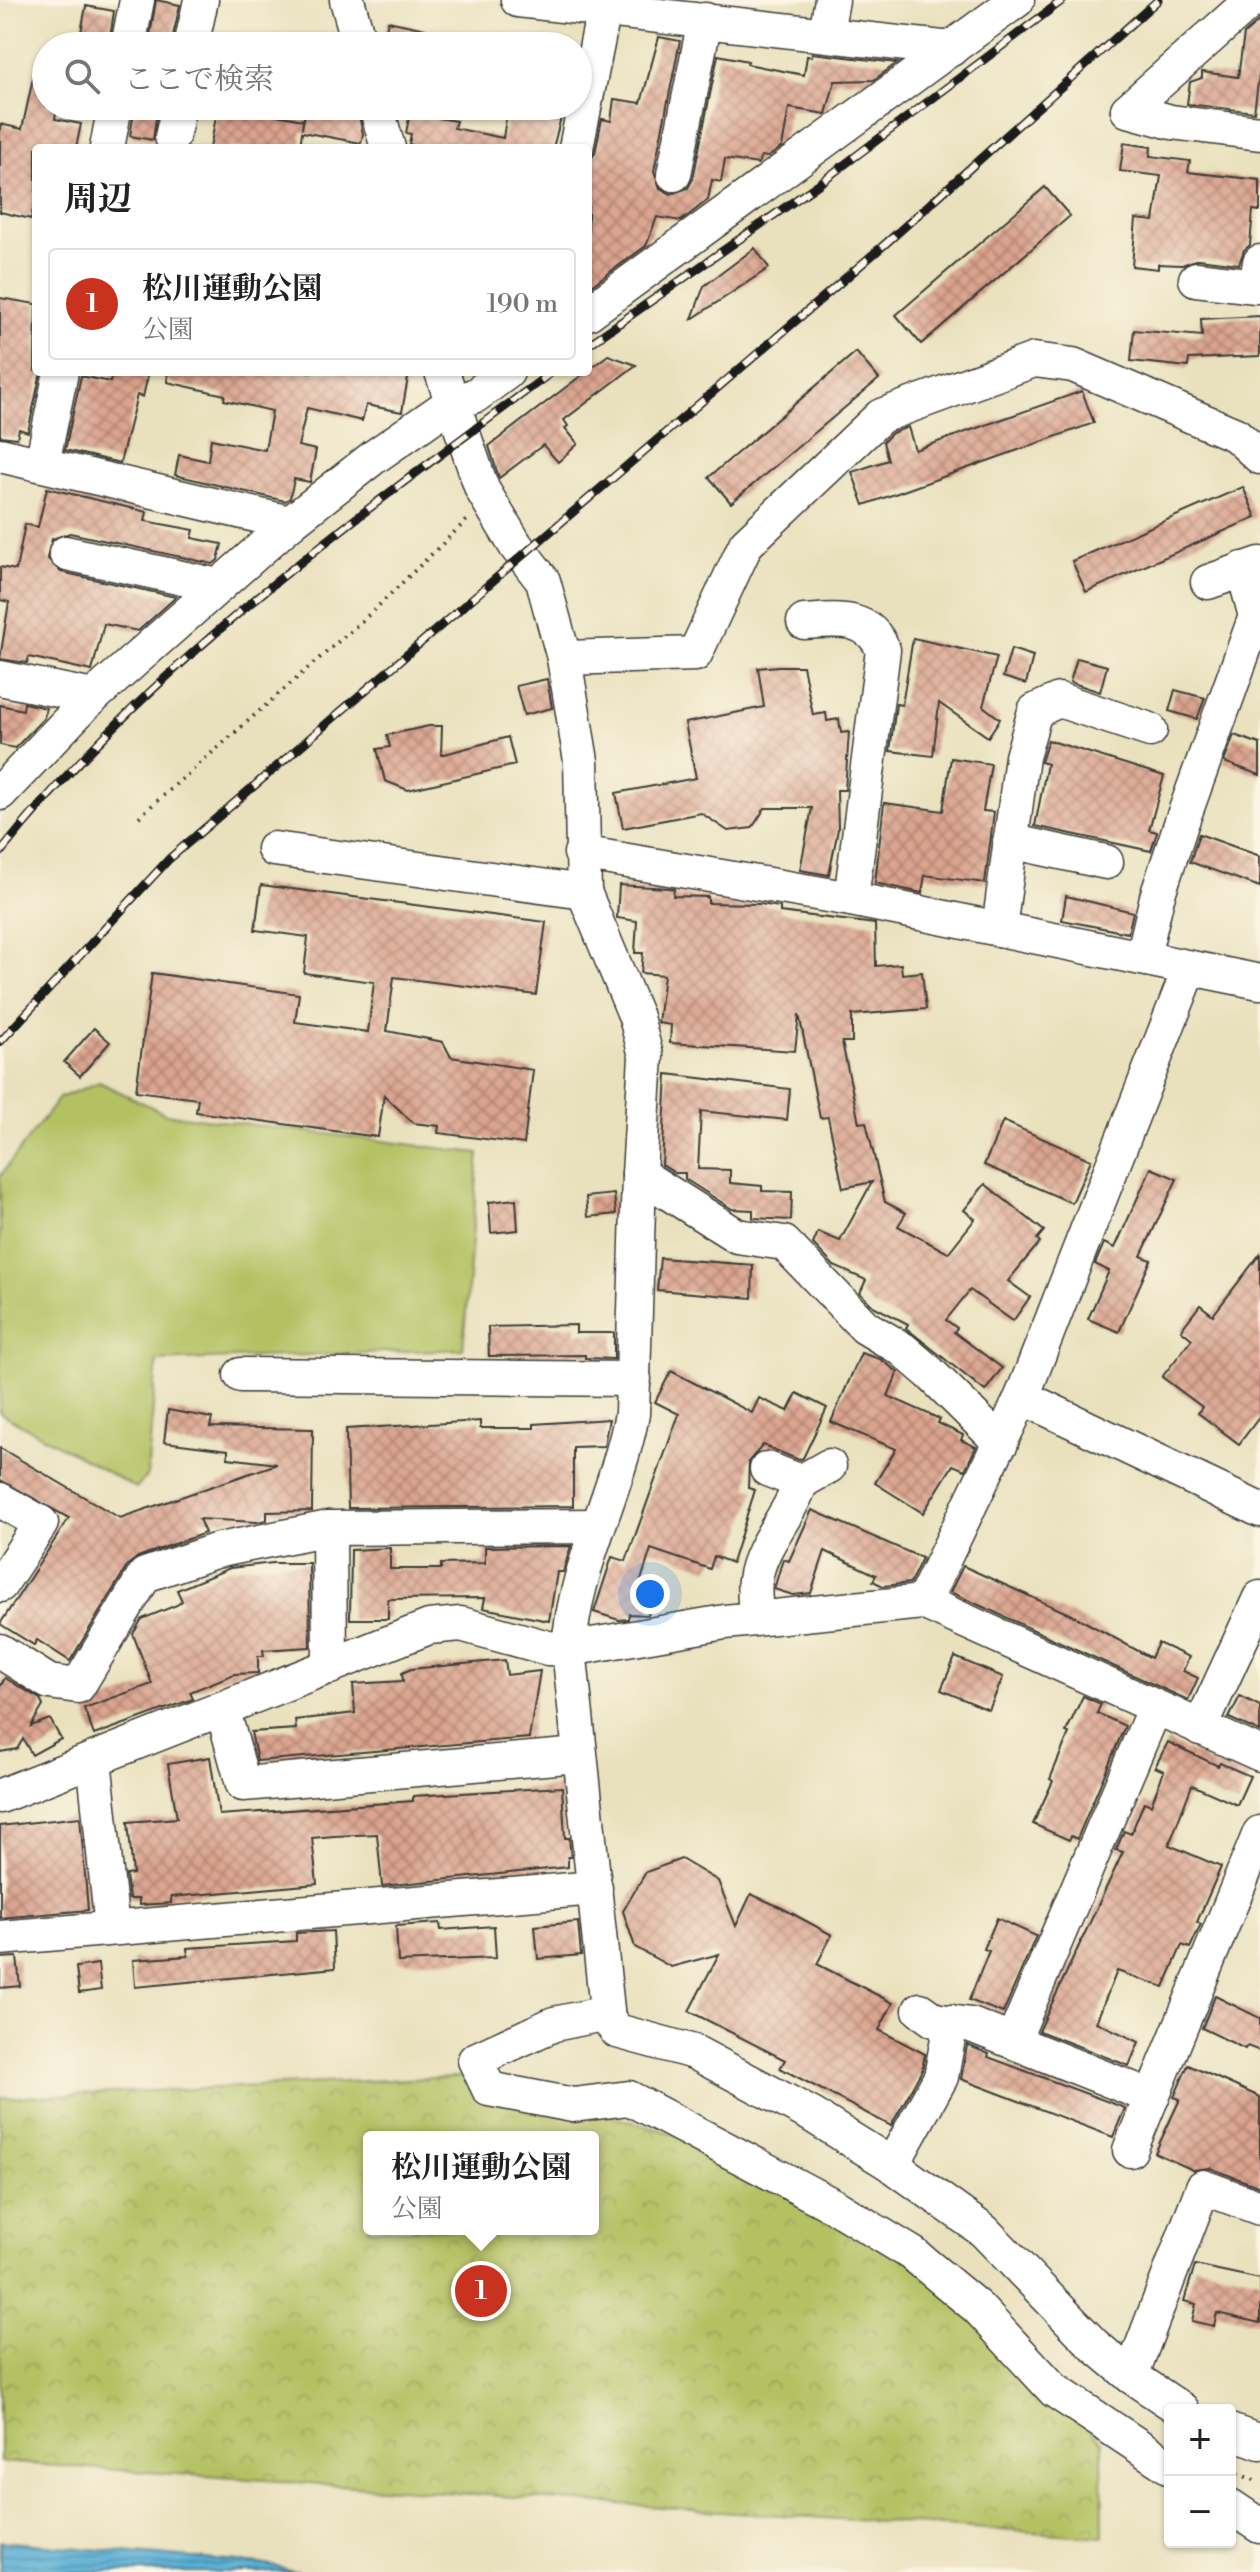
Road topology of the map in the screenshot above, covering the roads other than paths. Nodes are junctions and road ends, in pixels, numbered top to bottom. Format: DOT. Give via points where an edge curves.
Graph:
graph roads {
  1 [pos="137,0"];
  2 [pos="201,0"];
  3 [pos="347,0"];
  4 [pos="518,0"];
  5 [pos="1017,0"];
  6 [pos="1252,0"];
  7 [pos="604,9"];
  8 [pos="698,13"];
  9 [pos="829,16"];
  10 [pos="131,32"];
  11 [pos="194,32"];
  12 [pos="356,32"];
  13 [pos="951,49"];
  14 [pos="592,69"];
  15 [pos="112,120"];
  16 [pos="380,120"];
  17 [pos="582,120"];
  18 [pos="1260,133"];
  19 [pos="108,144"];
  20 [pos="387,144"];
  21 [pos="577,144"];
  22 [pos="674,174"];
  23 [pos="1260,262"];
  24 [pos="1196,279"];
  25 [pos="592,310"];
  26 [pos="60,376"];
  27 [pos="502,376"];
  28 [pos="446,388"];
  29 [pos="0,455"];
  30 [pos="1260,457"];
  31 [pos="42,464"];
  32 [pos="290,523"];
  33 [pos="66,553"];
  34 [pos="1252,567"];
  35 [pos="1208,582"];
  36 [pos="219,586"];
  37 [pos="804,622"];
  38 [pos="564,658"];
  39 [pos="0,678"];
  40 [pos="93,697"];
  41 [pos="1150,730"];
  42 [pos="0,793"];
  43 [pos="1010,841"];
  44 [pos="274,849"];
  45 [pos="581,853"];
  46 [pos="1106,862"];
  47 [pos="584,892"];
  48 [pos="851,899"];
  49 [pos="999,929"];
  50 [pos="1143,957"];
  51 [pos="1190,968"];
  52 [pos="1260,982"];
  53 [pos="639,1174"];
  54 [pos="241,1375"];
  55 [pos="634,1379"];
  56 [pos="1022,1397"];
  57 [pos="1001,1443"];
  58 [pos="767,1469"];
  59 [pos="0,1500"];
  60 [pos="1260,1510"];
  61 [pos="598,1526"];
  62 [pos="329,1528"];
  63 [pos="0,1585"];
  64 [pos="1260,1598"];
  65 [pos="923,1602"];
  66 [pos="756,1618"];
  67 [pos="569,1649"];
  68 [pos="0,1651"];
  69 [pos="330,1667"];
  70 [pos="1155,1707"];
  71 [pos="223,1711"];
  72 [pos="1200,1728"];
  73 [pos="1260,1754"];
  74 [pos="579,1755"];
  75 [pos="94,1759"];
  76 [pos="0,1796"];
  77 [pos="1260,1833"];
  78 [pos="595,1888"];
  79 [pos="112,1928"];
  80 [pos="0,1938"];
  81 [pos="607,2013"];
  82 [pos="1013,2041"];
  83 [pos="1152,2097"];
  84 [pos="1130,2150"];
  85 [pos="892,2165"];
  86 [pos="1260,2208"];
  87 [pos="1131,2376"];
  88 [pos="1173,2404"];
  89 [pos="1236,2433"];
  90 [pos="1260,2442"];
  91 [pos="1164,2463"];
  92 [pos="1236,2510"];
  93 [pos="1260,2526"];
  1 -- 10 [label="street"];
  2 -- 11 [label="street"];
  3 -- 12 [label="street"];
  4 -- 7 [label="street"];
  5 -- 13 [label="street"];
  6 -- 18 [label="street" via="1128,110 1171,122"];
  7 -- 8 [label="street"];
  7 -- 14 [label="street"];
  8 -- 9 [label="street"];
  8 -- 22 [label="street"];
  9 -- 13 [label="street"];
  13 -- 25 [label="street"];
  15 -- 19 [label="street"];
  16 -- 20 [label="street"];
  17 -- 21 [label="street"];
  23 -- 24 [label="street" via="1256,286"];
  26 -- 31 [label="street"];
  27 -- 28 [label="street" via="476,395"];
  28 -- 32 [label="street" via="374,457"];
  28 -- 38 [label="street" via="488,499 543,581"];
  29 -- 31 [label="street"];
  30 -- 38 [label="street" via="1223,429 1073,365 1034,360 881,416 746,544 695,654"];
  31 -- 32 [label="street"];
  32 -- 36 [label="street"];
  33 -- 36 [label="street"];
  34 -- 35 [label="street"];
  34 -- 50 [label="street" via="1256,616 1181,824"];
  36 -- 40 [label="street"];
  37 -- 48 [label="street" via="849,620 870,629 883,650"];
  38 -- 45 [label="street" via="581,761"];
  39 -- 40 [label="street"];
  40 -- 42 [label="street"];
  41 -- 43 [label="street" via="1059,700 1035,711 1022,757"];
  43 -- 46 [label="street"];
  43 -- 49 [label="street"];
  44 -- 47 [label="street"];
  45 -- 47 [label="street"];
  45 -- 48 [label="street"];
  47 -- 53 [label="street" via="636,1017 646,1056"];
  48 -- 49 [label="street"];
  49 -- 50 [label="street"];
  50 -- 51 [label="street"];
  51 -- 52 [label="street"];
  51 -- 56 [label="street"];
  53 -- 55 [label="street"];
  53 -- 57 [label="street" via="737,1236 784,1243 865,1327 902,1349"];
  54 -- 55 [label="street"];
  55 -- 61 [label="street" via="625,1449"];
  56 -- 57 [label="street"];
  56 -- 60 [label="street"];
  57 -- 65 [label="street"];
  58 -- 66 [label="street" via="815,1474 766,1548 755,1579"];
  59 -- 63 [label="street" via="41,1523"];
  61 -- 62 [label="street"];
  61 -- 67 [label="street" via="571,1616"];
  62 -- 68 [label="street" via="215,1551 145,1575 78,1686 49,1682"];
  62 -- 69 [label="street"];
  64 -- 72 [label="street"];
  65 -- 66 [label="street"];
  65 -- 70 [label="street"];
  66 -- 67 [label="street"];
  67 -- 69 [label="street" via="461,1624 429,1627"];
  67 -- 74 [label="street"];
  69 -- 71 [label="street"];
  70 -- 72 [label="street"];
  70 -- 82 [label="street"];
  71 -- 74 [label="street" via="243,1784"];
  71 -- 75 [label="street"];
  72 -- 73 [label="street"];
  74 -- 78 [label="street"];
  75 -- 76 [label="street"];
  75 -- 79 [label="street"];
  77 -- 83 [label="street"];
  78 -- 79 [label="street"];
  78 -- 81 [label="street"];
  79 -- 80 [label="street"];
  81 -- 85 [label="street" via="617,2031 694,2052"];
  81 -- 91 [label="street" via="554,2024 475,2060 489,2089 573,2105 629,2098 834,2206 913,2254 978,2308 1054,2390"];
  82 -- 83 [label="street"];
  82 -- 85 [label="street" via="935,2016 941,2077"];
  83 -- 84 [label="street"];
  85 -- 87 [label="street" via="984,2231"];
  86 -- 87 [label="street" via="1203,2187"];
  87 -- 88 [label="street"];
  89 -- 90 [label="street"];
  92 -- 93 [label="street"];
}
